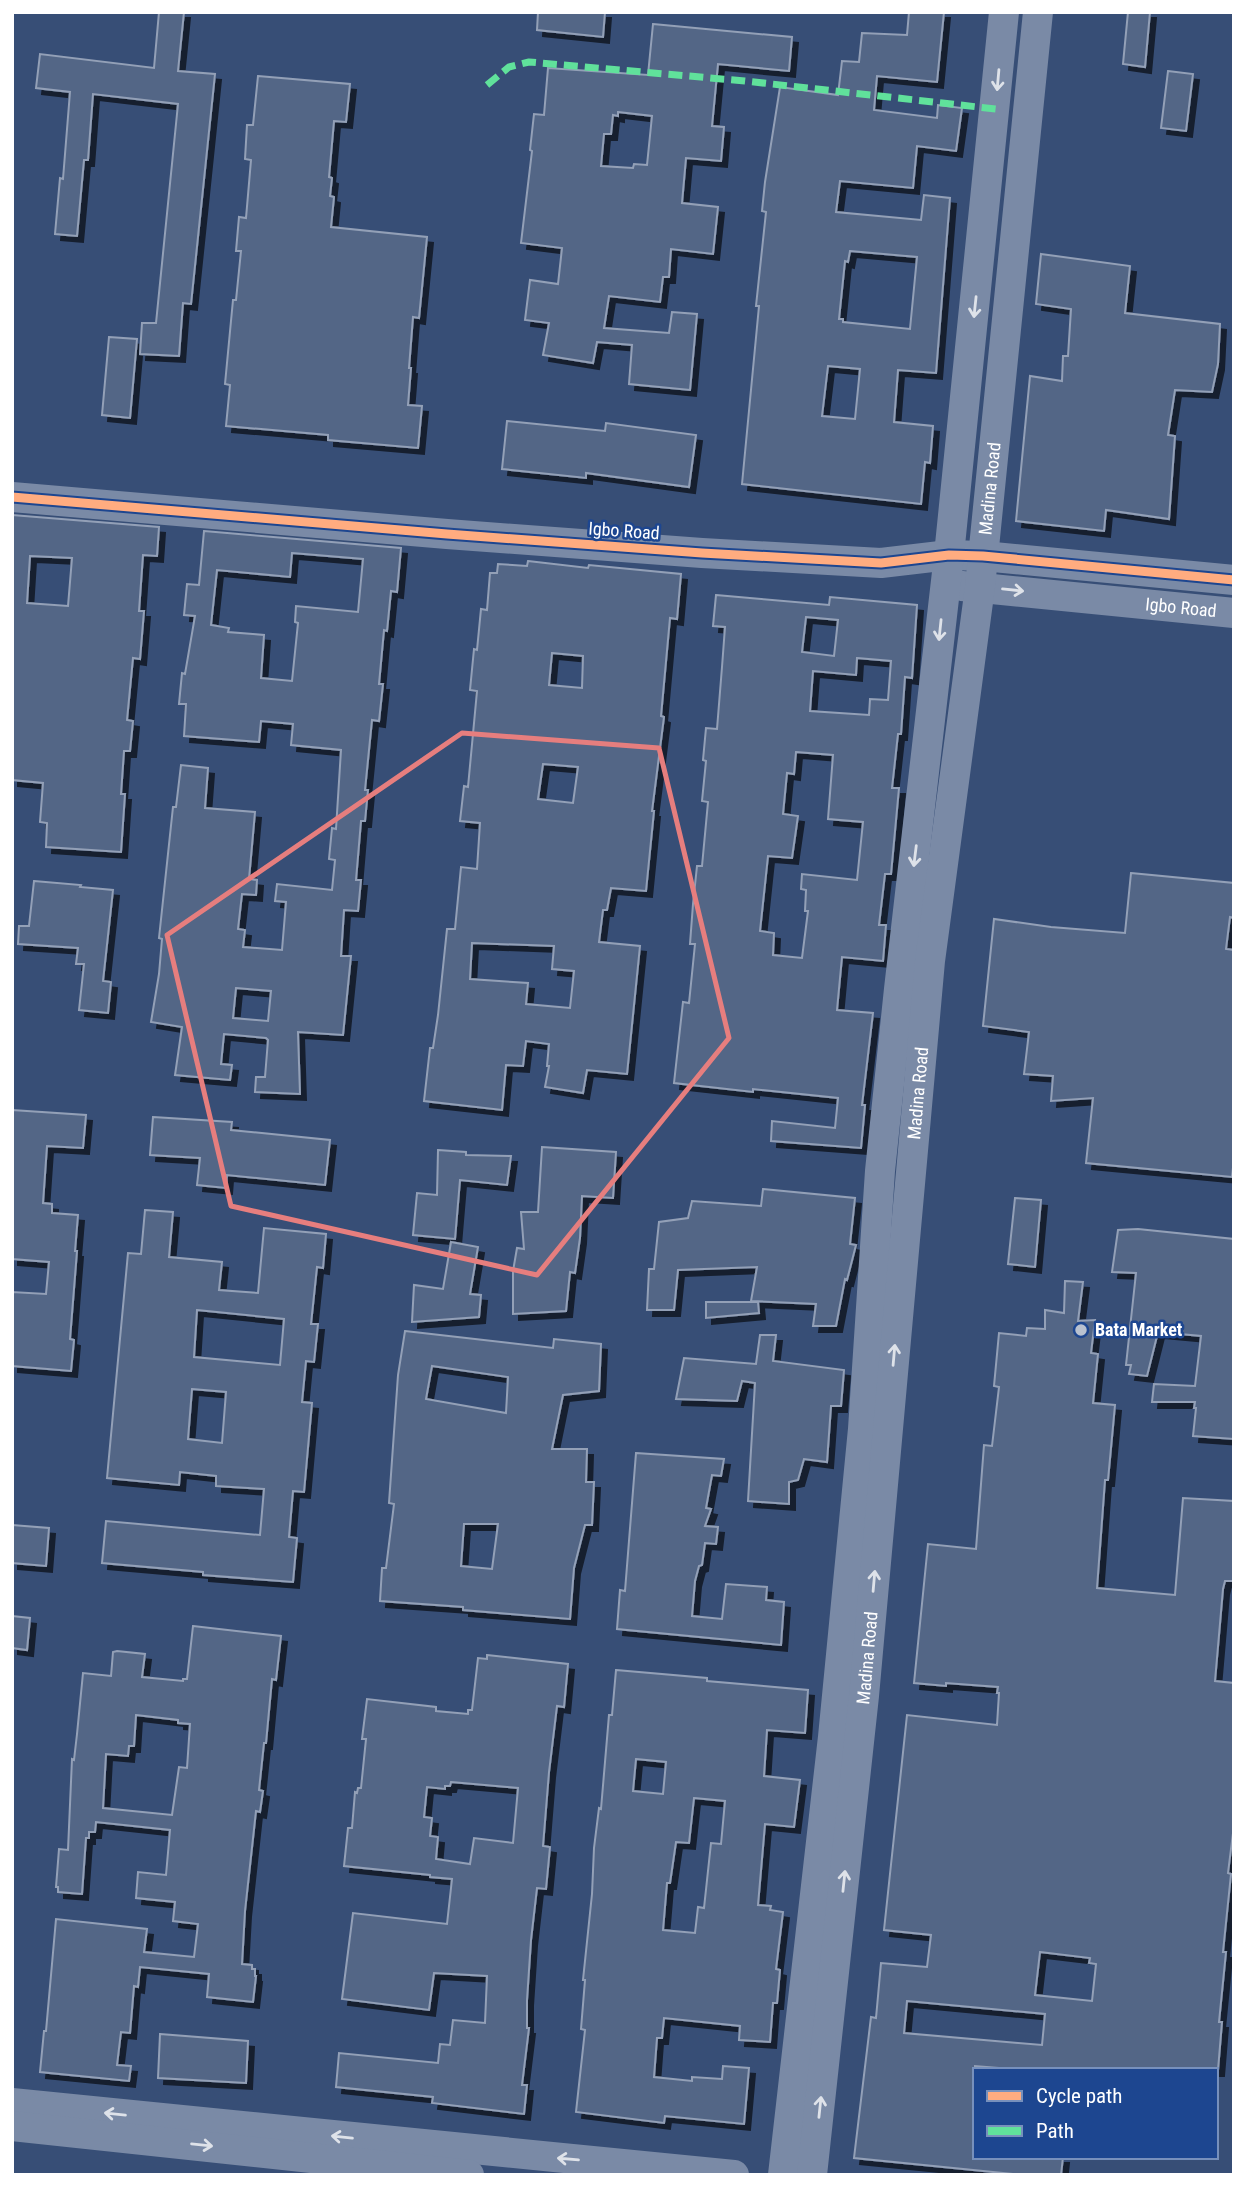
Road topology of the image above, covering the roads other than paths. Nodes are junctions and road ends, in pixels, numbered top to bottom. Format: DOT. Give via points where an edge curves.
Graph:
graph roads {
  1 [pos="1004,12"];
  2 [pos="1038,12"];
  3 [pos="12,497"];
  4 [pos="948,555"];
  5 [pos="983,556"];
  6 [pos="881,563"];
  7 [pos="1234,579"];
  8 [pos="945,584"];
  9 [pos="980,587"];
  10 [pos="1234,613"];
  11 [pos="12,2103"];
  12 [pos="12,2126"];
  13 [pos="469,2175"];
  14 [pos="734,2175"];
  15 [pos="783,2175"];
  16 [pos="813,2175"];
  1 -- 4 [label="main road, Madina Road, one-way"];
  2 -- 5 [label="main road, Madina Road"];
  3 -- 6 [label="main road, Igbo Road" via="487,537"];
  4 -- 5 [label="main road, Igbo Road"];
  4 -- 6 [label="main road, Igbo Road"];
  4 -- 8 [label="main road, Madina Road"];
  5 -- 7 [label="main road, Igbo Road"];
  5 -- 9 [label="main road, Madina Road"];
  6 -- 8 [label="main road, Igbo Road"];
  8 -- 9 [label="main road, Igbo Road"];
  8 -- 15 [label="main road, Madina Road, one-way" via="880,1171 860,1457 833,1737"];
  9 -- 10 [label="main road, Igbo Road, one-way"];
  16 -- 9 [label="main road, Madina Road, one-way" via="864,1696 932,947"];
  14 -- 11 [label="main road, one-way"];
  12 -- 13 [label="main road, one-way"];
}
